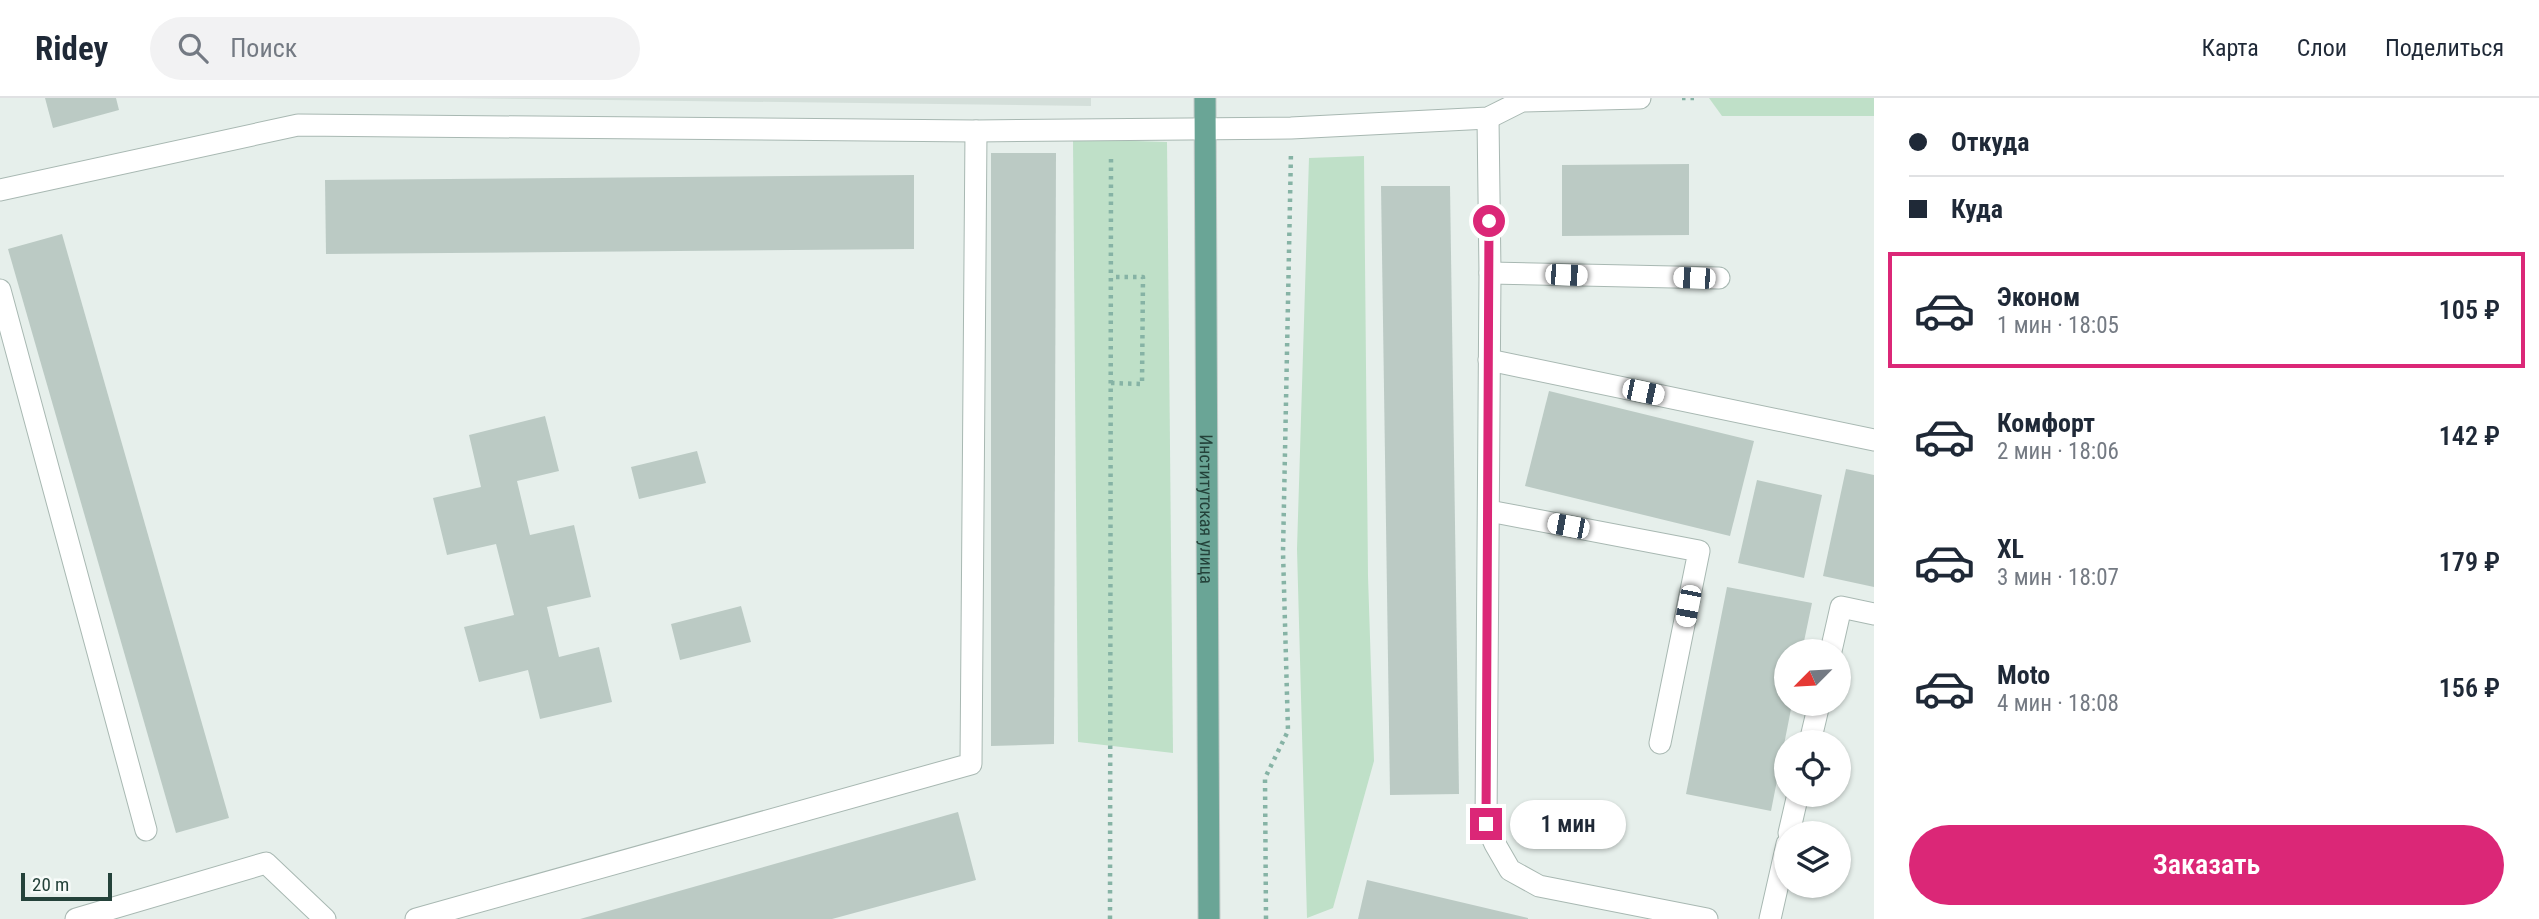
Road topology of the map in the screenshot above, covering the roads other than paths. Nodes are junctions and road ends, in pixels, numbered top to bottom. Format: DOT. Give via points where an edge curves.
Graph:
graph roads {
  1 [pos="1205,98"];
  2 [pos="1640,98"];
  3 [pos="1488,118"];
  4 [pos="1204,128"];
  5 [pos="976,131"];
  6 [pos="0,190"];
  7 [pos="1490,273"];
  8 [pos="1719,278"];
  9 [pos="0,290"];
  10 [pos="1489,360"];
  11 [pos="1874,440"];
  12 [pos="1489,511"];
  13 [pos="1874,614"];
  14 [pos="1834,639"];
  15 [pos="1660,743"];
  16 [pos="146,830"];
  17 [pos="1775,898"];
  18 [pos="76,919"];
  19 [pos="325,919"];
  20 [pos="415,919"];
  21 [pos="1209,919"];
  22 [pos="1707,919"];
  23 [pos="1770,919"];
  1 -- 4 [label="main road, Институтская улица"];
  2 -- 3 [label="lane" via="1522,101"];
  3 -- 4 [label="lane"];
  3 -- 7 [label="lane"];
  4 -- 5 [label="lane"];
  4 -- 21 [label="main road, Институтская улица"];
  5 -- 6 [label="lane" via="298,125"];
  5 -- 20 [label="lane" via="971,764"];
  7 -- 8 [label="lane"];
  7 -- 10 [label="lane"];
  9 -- 16 [label="lane"];
  10 -- 11 [label="lane"];
  10 -- 12 [label="lane"];
  12 -- 15 [label="lane" via="1699,551"];
  12 -- 22 [label="lane" via="1486,824 1495,845 1510,870 1539,886"];
  13 -- 14 [label="lane" via="1841,607"];
  17 -- 23 [label="lane"];
  18 -- 19 [label="lane" via="266,863"];
}
